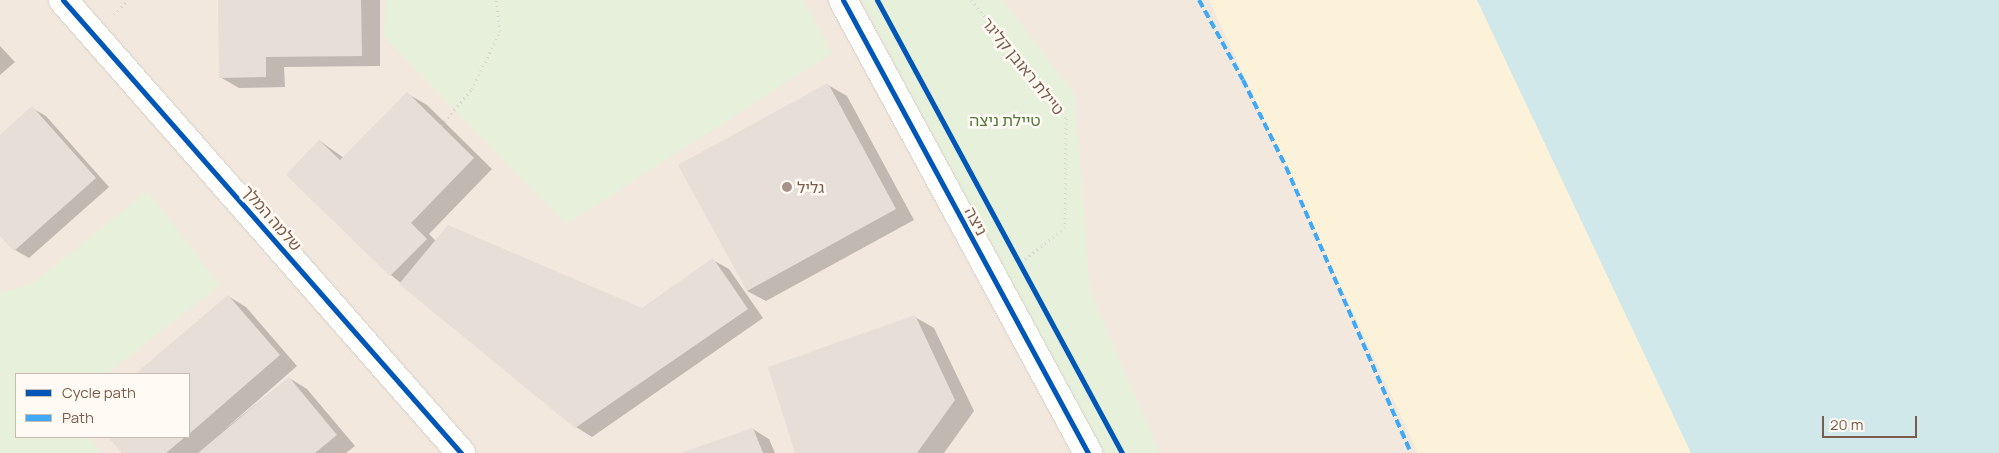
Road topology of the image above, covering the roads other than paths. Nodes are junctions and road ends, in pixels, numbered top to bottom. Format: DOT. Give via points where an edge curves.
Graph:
graph roads {
  1 [pos="63,0"];
  2 [pos="842,0"];
  3 [pos="461,453"];
  4 [pos="1088,453"];
  1 -- 3 [label="street, שלמה המלך"];
  2 -- 4 [label="street, ניצה"];
}
